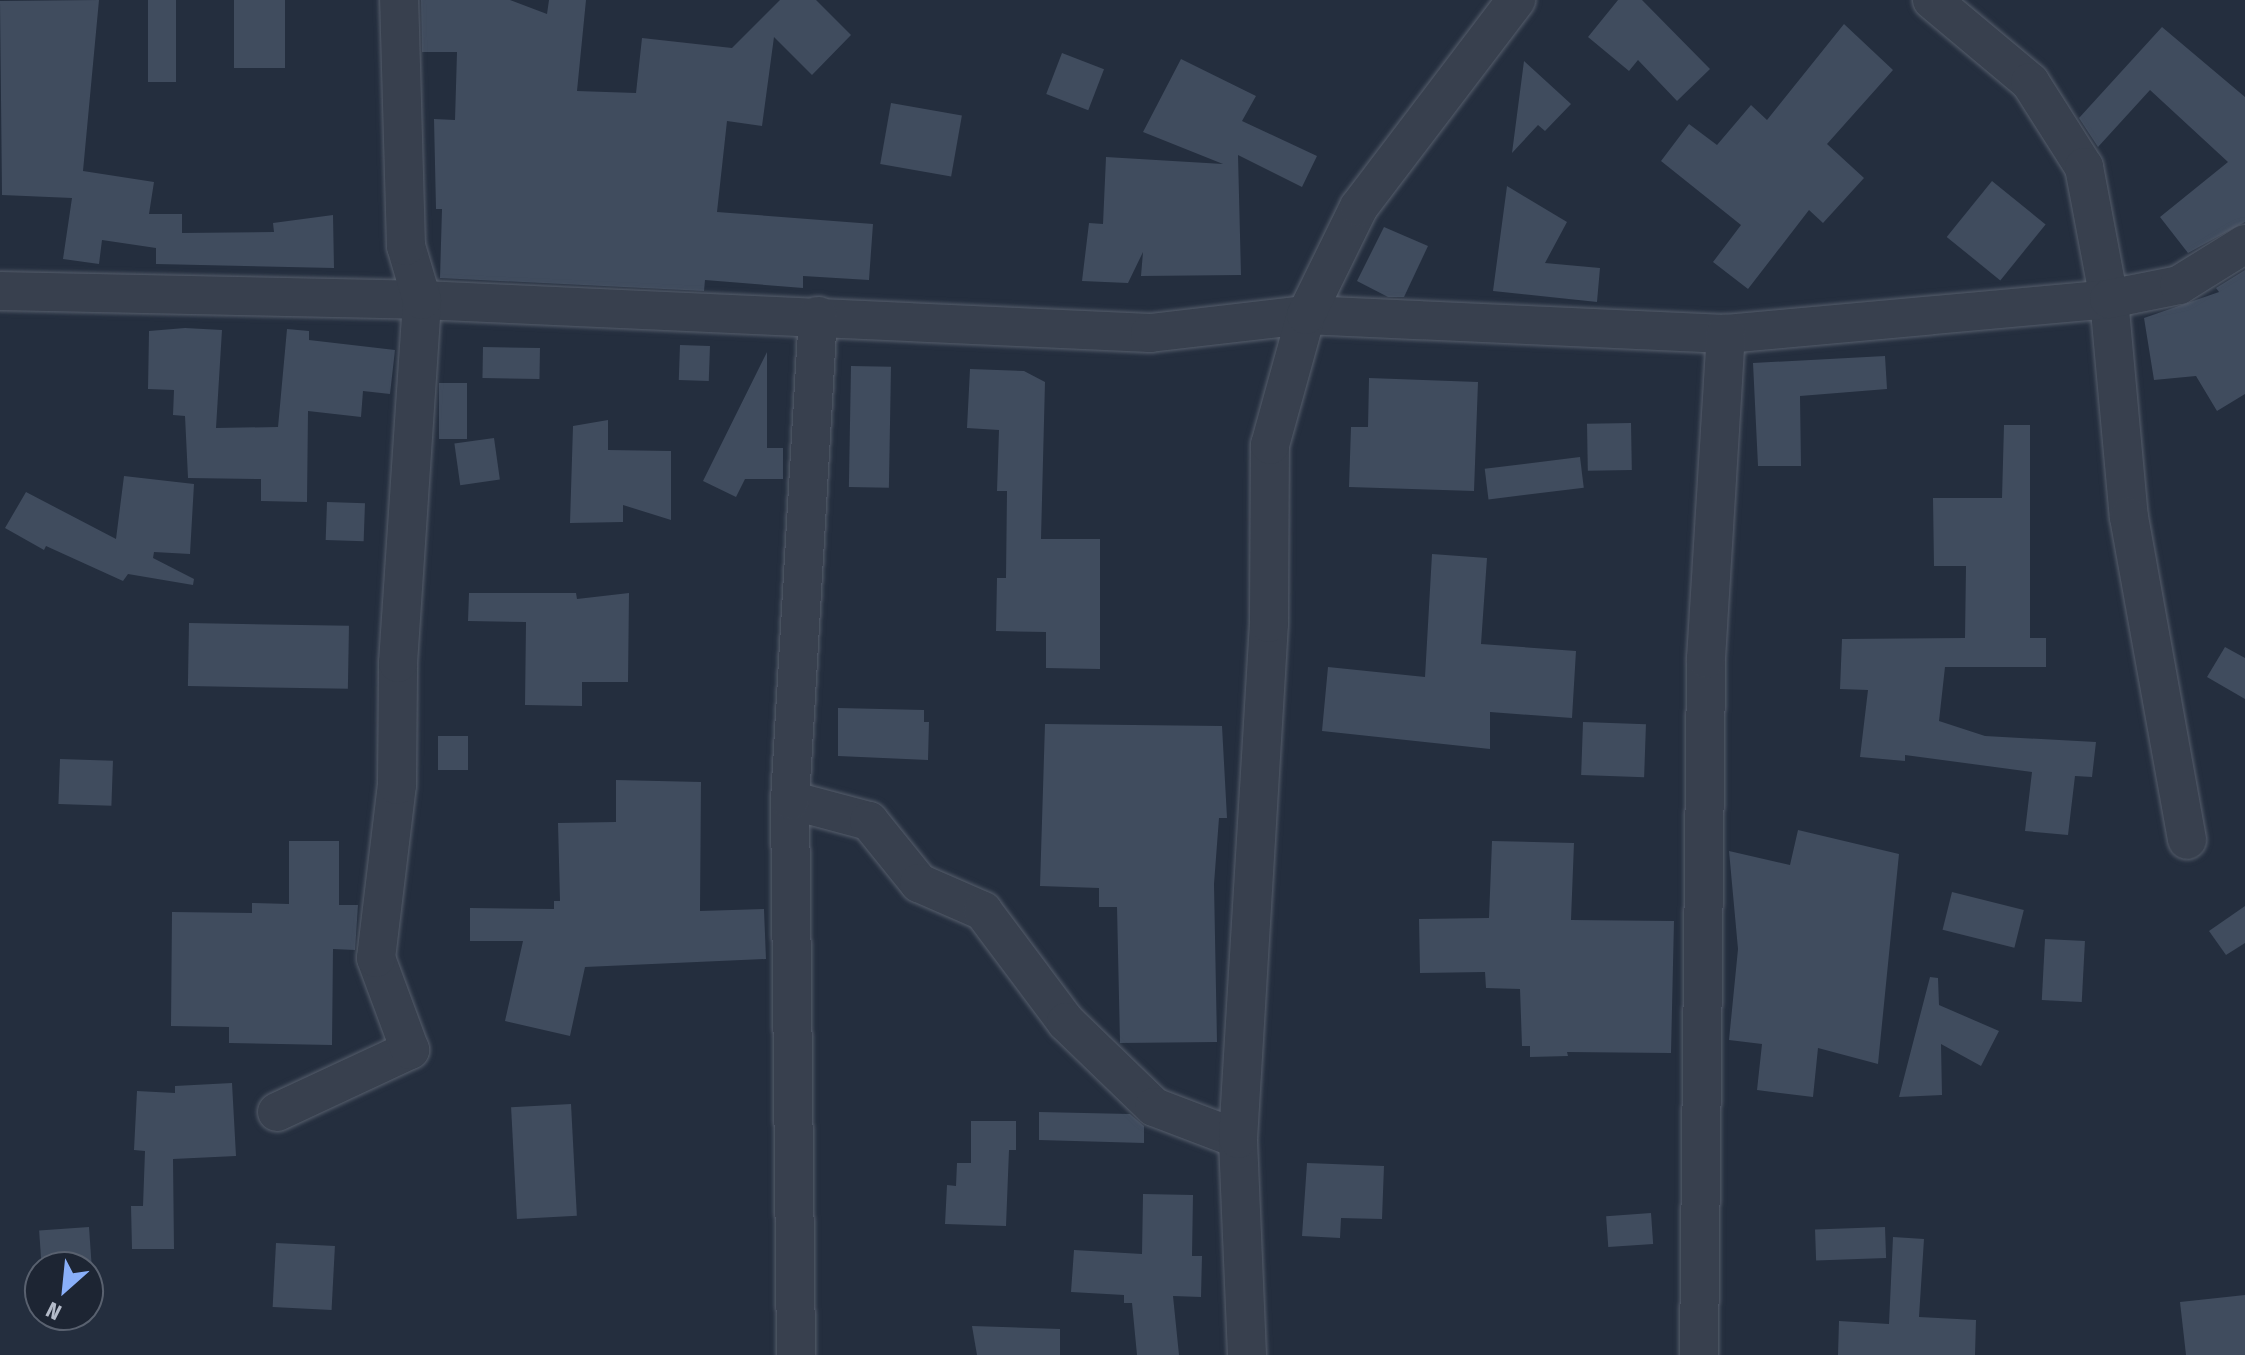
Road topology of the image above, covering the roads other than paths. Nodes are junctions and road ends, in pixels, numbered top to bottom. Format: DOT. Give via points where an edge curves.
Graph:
graph roads {
  1 [pos="399,0"];
  2 [pos="1516,0"];
  3 [pos="1932,0"];
  4 [pos="2245,244"];
  5 [pos="0,291"];
  6 [pos="2109,299"];
  7 [pos="422,300"];
  8 [pos="1306,315"];
  9 [pos="818,316"];
  10 [pos="1726,334"];
  11 [pos="790,800"];
  12 [pos="2187,840"];
  13 [pos="277,1112"];
  14 [pos="1238,1139"];
  15 [pos="796,1355"];
  16 [pos="1247,1355"];
  17 [pos="1699,1355"];
  1 -- 7 [label="street" via="406,246"];
  2 -- 8 [label="street" via="1359,207"];
  3 -- 6 [label="street" via="2030,82 2084,167"];
  4 -- 6 [label="street" via="2179,285"];
  5 -- 7 [label="street"];
  6 -- 10 [label="street"];
  6 -- 12 [label="street" via="2129,517"];
  7 -- 9 [label="street"];
  7 -- 13 [label="street" via="398,663 397,785 376,958 410,1050"];
  8 -- 9 [label="street" via="1150,333"];
  8 -- 10 [label="street"];
  8 -- 14 [label="street" via="1270,445 1269,623"];
  9 -- 11 [label="street"];
  10 -- 17 [label="street" via="1706,659"];
  11 -- 14 [label="street" via="869,821 919,883 983,911 1066,1022 1154,1107"];
  11 -- 15 [label="street"];
  14 -- 16 [label="street"];
}
